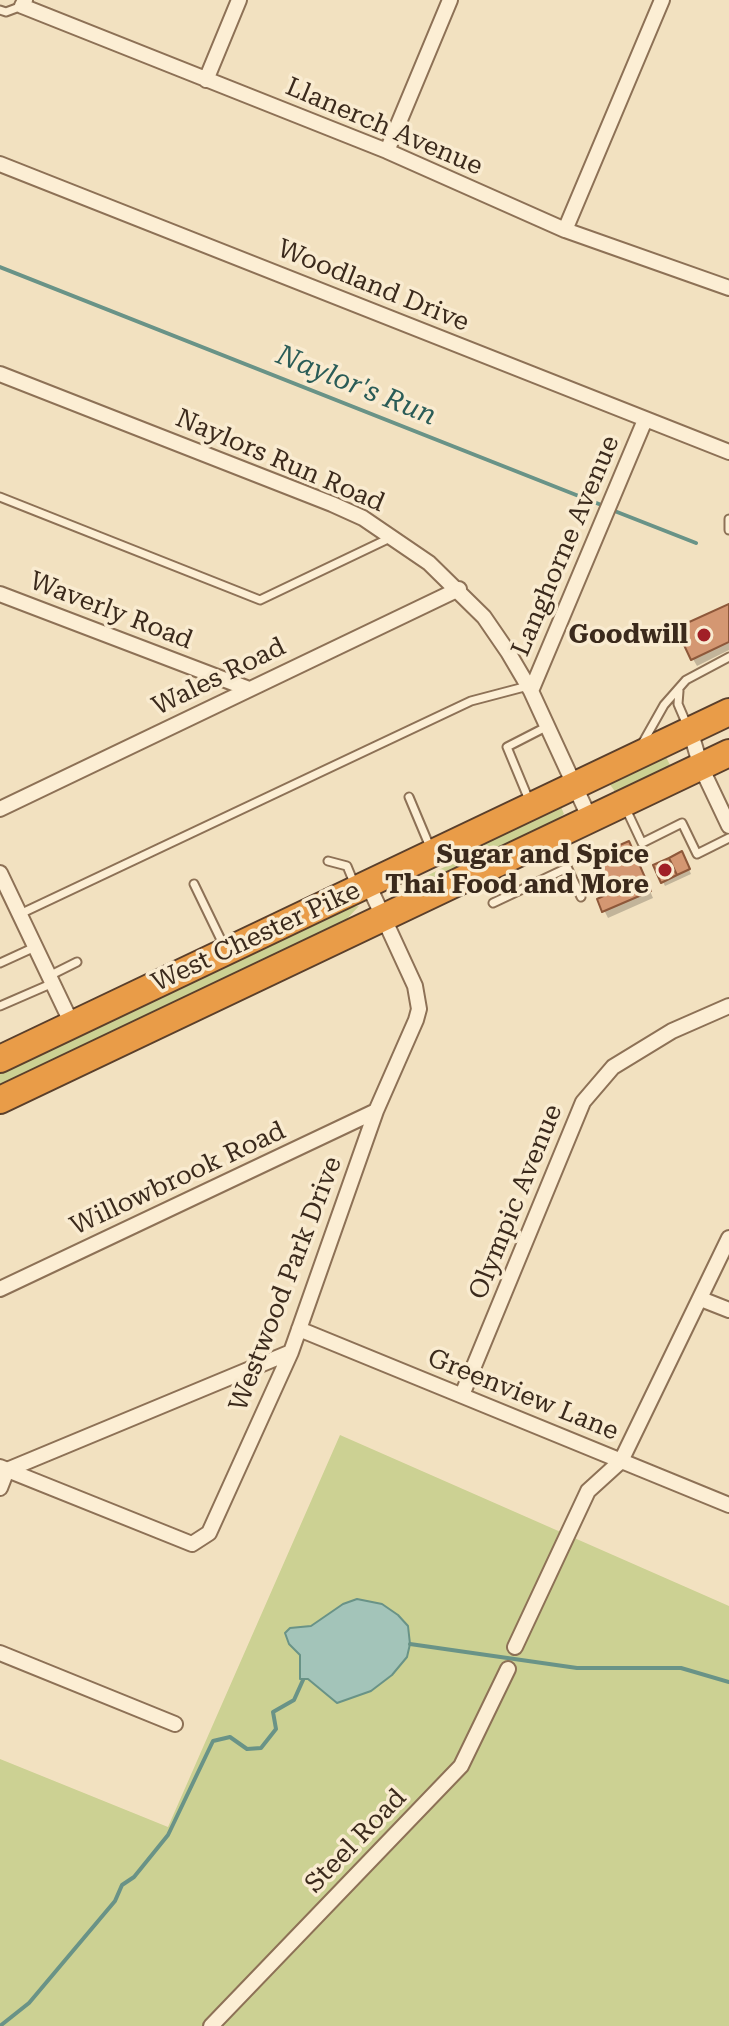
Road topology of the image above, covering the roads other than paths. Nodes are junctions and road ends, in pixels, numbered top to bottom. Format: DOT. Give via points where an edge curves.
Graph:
graph roads {
  1 [pos="239,0"];
  2 [pos="450,0"];
  3 [pos="662,0"];
  4 [pos="24,3"];
  5 [pos="0,10"];
  6 [pos="206,80"];
  7 [pos="387,151"];
  8 [pos="0,164"];
  9 [pos="565,230"];
  10 [pos="729,288"];
  11 [pos="0,374"];
  12 [pos="645,420"];
  13 [pos="729,452"];
  14 [pos="0,497"];
  15 [pos="729,519"];
  16 [pos="729,530"];
  17 [pos="393,536"];
  18 [pos="459,589"];
  19 [pos="0,594"];
  20 [pos="729,657"];
  21 [pos="680,688"];
  22 [pos="249,689"];
  23 [pos="529,689"];
  24 [pos="729,712"];
  25 [pos="546,727"];
  26 [pos="690,730"];
  27 [pos="729,753"];
  28 [pos="636,757"];
  29 [pos="701,767"];
  30 [pos="575,785"];
  31 [pos="409,797"];
  32 [pos="623,804"];
  33 [pos="531,806"];
  34 [pos="0,809"];
  35 [pos="590,819"];
  36 [pos="729,826"];
  37 [pos="553,837"];
  38 [pos="729,838"];
  39 [pos="433,853"];
  40 [pos="328,861"];
  41 [pos="567,868"];
  42 [pos="0,873"];
  43 [pos="194,884"];
  44 [pos="363,886"];
  45 [pos="581,897"];
  46 [pos="493,903"];
  47 [pos="20,914"];
  48 [pos="383,918"];
  49 [pos="35,947"];
  50 [pos="226,951"];
  51 [pos="77,962"];
  52 [pos="0,963"];
  53 [pos="51,979"];
  54 [pos="0,1006"];
  55 [pos="729,1006"];
  56 [pos="72,1024"];
  57 [pos="0,1059"];
  58 [pos="0,1100"];
  59 [pos="376,1111"];
  60 [pos="729,1238"];
  61 [pos="0,1289"];
  62 [pos="701,1299"];
  63 [pos="729,1310"];
  64 [pos="299,1329"];
  65 [pos="291,1352"];
  66 [pos="462,1395"];
  67 [pos="621,1461"];
  68 [pos="4,1469"];
  69 [pos="0,1488"];
  70 [pos="729,1505"];
  71 [pos="515,1647"];
  72 [pos="0,1653"];
  73 [pos="508,1669"];
  74 [pos="175,1724"];
  75 [pos="211,2026"];
  1 -- 6 [label="street"];
  2 -- 7 [label="street"];
  3 -- 9 [label="street"];
  4 -- 5 [label="lane"];
  4 -- 6 [label="street, Llanerch Avenue"];
  6 -- 7 [label="street, Llanerch Avenue"];
  7 -- 9 [label="street, Llanerch Avenue"];
  8 -- 12 [label="street, Woodland Drive"];
  9 -- 10 [label="street, Llanerch Avenue"];
  11 -- 17 [label="street, Naylors Run Road" via="332,504"];
  12 -- 13 [label="street, Woodland Drive"];
  12 -- 23 [label="street, Langhorne Avenue"];
  14 -- 17 [label="lane" via="260,600"];
  15 -- 16 [label="lane"];
  17 -- 18 [label="street, Naylors Run Road"];
  18 -- 22 [label="street, Wales Road"];
  18 -- 23 [label="street, Naylors Run Road" via="484,617"];
  19 -- 22 [label="street, Waverly Road"];
  20 -- 21 [label="lane" via="692,674"];
  21 -- 26 [label="lane" via="678,704"];
  21 -- 28 [label="lane" via="664,705"];
  22 -- 34 [label="street, Wales Road"];
  23 -- 25 [label="street, Naylors Run Road"];
  23 -- 47 [label="lane" via="471,701"];
  24 -- 26 [label="highway, West Chester Pike"];
  25 -- 30 [label="street, Naylors Run Road"];
  25 -- 33 [label="lane" via="507,747"];
  26 -- 28 [label="highway, West Chester Pike"];
  26 -- 29 [label="street"];
  27 -- 29 [label="highway, West Chester Pike"];
  28 -- 30 [label="highway, West Chester Pike"];
  29 -- 32 [label="highway, West Chester Pike"];
  29 -- 36 [label="street"];
  30 -- 33 [label="highway, West Chester Pike"];
  30 -- 35 [label="street, Naylors Run Road"];
  31 -- 39 [label="lane"];
  32 -- 35 [label="highway, West Chester Pike"];
  32 -- 38 [label="lane" via="642,843 682,823 697,854"];
  33 -- 39 [label="highway, West Chester Pike"];
  35 -- 37 [label="highway, West Chester Pike"];
  37 -- 41 [label="lane"];
  37 -- 48 [label="highway, West Chester Pike"];
  39 -- 44 [label="highway, West Chester Pike"];
  40 -- 44 [label="lane" via="347,866"];
  41 -- 45 [label="lane"];
  41 -- 46 [label="lane"];
  42 -- 47 [label="street"];
  43 -- 50 [label="lane"];
  44 -- 48 [label="street, Westwood Park Drive"];
  44 -- 50 [label="highway, West Chester Pike"];
  47 -- 49 [label="street"];
  48 -- 58 [label="highway, West Chester Pike"];
  48 -- 59 [label="street, Westwood Park Drive" via="415,986 419,1009"];
  49 -- 52 [label="lane"];
  49 -- 53 [label="street"];
  50 -- 56 [label="highway, West Chester Pike"];
  51 -- 53 [label="lane"];
  53 -- 54 [label="lane"];
  53 -- 56 [label="street"];
  55 -- 66 [label="street, Olympic Avenue" via="672,1031 613,1067 583,1102"];
  56 -- 57 [label="highway, West Chester Pike"];
  59 -- 61 [label="street, Willowbrook Road"];
  59 -- 64 [label="street, Westwood Park Drive"];
  60 -- 62 [label="street"];
  62 -- 63 [label="street"];
  62 -- 67 [label="street"];
  64 -- 65 [label="street, Westwood Park Drive"];
  64 -- 66 [label="street, Greenview Lane"];
  65 -- 68 [label="street"];
  65 -- 68 [label="street, Westwood Park Drive" via="209,1533 192,1544"];
  66 -- 67 [label="street, Greenview Lane"];
  67 -- 70 [label="street, Greenview Lane"];
  67 -- 71 [label="street" via="588,1491"];
  68 -- 69 [label="street"];
  72 -- 74 [label="street"];
  73 -- 75 [label="street, Steel Road" via="461,1766"];
}
